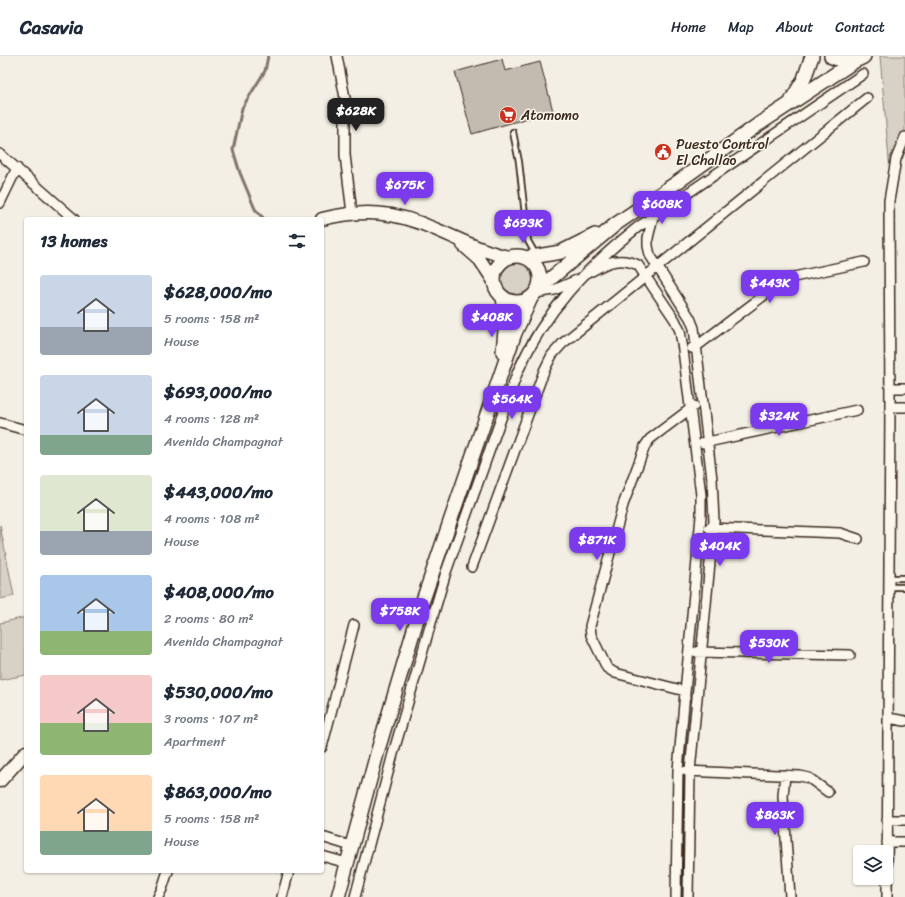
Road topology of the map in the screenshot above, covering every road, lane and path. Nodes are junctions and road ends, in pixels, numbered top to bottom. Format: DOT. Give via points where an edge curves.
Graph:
graph roads {
  1 [pos="338,56"];
  2 [pos="812,56"];
  3 [pos="832,56"];
  4 [pos="860,57"];
  5 [pos="863,74"];
  6 [pos="867,98"];
  7 [pos="788,104"];
  8 [pos="513,132"];
  9 [pos="905,137"];
  10 [pos="0,154"];
  11 [pos="16,168"];
  12 [pos="658,196"];
  13 [pos="0,203"];
  14 [pos="352,212"];
  15 [pos="654,215"];
  16 [pos="72,217"];
  17 [pos="324,219"];
  18 [pos="616,224"];
  19 [pos="451,236"];
  20 [pos="509,257"];
  21 [pos="531,257"];
  22 [pos="864,262"];
  23 [pos="658,268"];
  24 [pos="646,277"];
  25 [pos="579,279"];
  26 [pos="494,281"];
  27 [pos="534,294"];
  28 [pos="503,297"];
  29 [pos="697,346"];
  30 [pos="683,350"];
  31 [pos="500,379"];
  32 [pos="890,388"];
  33 [pos="905,388"];
  34 [pos="703,402"];
  35 [pos="890,406"];
  36 [pos="690,407"];
  37 [pos="905,407"];
  38 [pos="857,410"];
  39 [pos="0,423"];
  40 [pos="24,429"];
  41 [pos="708,441"];
  42 [pos="696,445"];
  43 [pos="700,528"];
  44 [pos="714,528"];
  45 [pos="858,539"];
  46 [pos="472,567"];
  47 [pos="440,571"];
  48 [pos="905,578"];
  49 [pos="889,583"];
  50 [pos="905,587"];
  51 [pos="421,606"];
  52 [pos="434,609"];
  53 [pos="354,625"];
  54 [pos="688,652"];
  55 [pos="701,652"];
  56 [pos="850,655"];
  57 [pos="396,688"];
  58 [pos="411,691"];
  59 [pos="685,691"];
  60 [pos="888,718"];
  61 [pos="905,721"];
  62 [pos="324,739"];
  63 [pos="378,750"];
  64 [pos="24,754"];
  65 [pos="393,754"];
  66 [pos="678,770"];
  67 [pos="690,771"];
  68 [pos="785,775"];
  69 [pos="0,781"];
  70 [pos="828,792"];
  71 [pos="888,820"];
  72 [pos="905,820"];
  73 [pos="324,838"];
  74 [pos="887,842"];
  75 [pos="905,842"];
  76 [pos="352,846"];
  77 [pos="324,857"];
  78 [pos="347,863"];
  79 [pos="167,873"];
  80 [pos="288,873"];
  81 [pos="158,897"];
  82 [pos="282,897"];
  83 [pos="338,897"];
  84 [pos="355,897"];
  85 [pos="676,897"];
  86 [pos="688,897"];
  87 [pos="790,897"];
  88 [pos="887,897"];
  1 -- 14 [label="street" via="345,98 345,155"];
  2 -- 7 [label="main road" via="804,79"];
  3 -- 4 [label="main road" via="846,60"];
  4 -- 7 [label="main road"];
  5 -- 15 [label="street"];
  6 -- 23 [label="street"];
  7 -- 12 [label="main road"];
  8 -- 21 [label="lane"];
  9 -- 32 [label="street" via="896,159 889,201"];
  10 -- 11 [label="street"];
  11 -- 13 [label="street"];
  11 -- 16 [label="street"];
  12 -- 15 [label="street"];
  12 -- 18 [label="main road"];
  14 -- 17 [label="street"];
  14 -- 19 [label="street" via="401,217"];
  15 -- 23 [label="street" via="648,246"];
  15 -- 25 [label="street"];
  18 -- 21 [label="main road" via="561,252"];
  18 -- 27 [label="main road"];
  19 -- 20 [label="street" via="496,255"];
  19 -- 26 [label="street" via="480,260"];
  20 -- 21 [label="main road"];
  20 -- 26 [label="main road" via="496,270"];
  21 -- 27 [label="main road" via="539,271 540,283"];
  22 -- 29 [label="street" via="794,277 780,284"];
  23 -- 24 [label="street"];
  23 -- 29 [label="street" via="690,318"];
  24 -- 25 [label="street" via="638,265 630,261 617,260 597,267"];
  24 -- 30 [label="street" via="675,320"];
  24 -- 46 [label="street" via="563,343 552,355"];
  25 -- 27 [label="street" via="554,290"];
  25 -- 47 [label="street" via="539,331 524,358"];
  26 -- 28 [label="main road"];
  27 -- 28 [label="main road" via="525,300 514,302"];
  27 -- 31 [label="main road" via="515,333"];
  28 -- 31 [label="main road" via="506,331"];
  29 -- 30 [label="street"];
  29 -- 34 [label="street"];
  30 -- 36 [label="street"];
  31 -- 47 [label="main road"];
  32 -- 33 [label="street"];
  32 -- 35 [label="street"];
  34 -- 36 [label="street"];
  34 -- 41 [label="street"];
  35 -- 37 [label="street"];
  35 -- 49 [label="street"];
  36 -- 42 [label="street"];
  36 -- 59 [label="street" via="650,439 645,446 623,505 590,626 590,635 607,668 615,673"];
  38 -- 41 [label="street"];
  39 -- 40 [label="street"];
  41 -- 42 [label="street"];
  41 -- 44 [label="street"];
  42 -- 43 [label="street" via="701,495"];
  43 -- 44 [label="street"];
  43 -- 54 [label="street"];
  44 -- 45 [label="street" via="840,533"];
  44 -- 55 [label="street"];
  47 -- 51 [label="main road"];
  47 -- 52 [label="street"];
  48 -- 49 [label="lane"];
  49 -- 50 [label="lane"];
  49 -- 60 [label="street"];
  51 -- 52 [label="street"];
  51 -- 57 [label="main road"];
  52 -- 58 [label="street"];
  53 -- 62 [label="street"];
  54 -- 55 [label="street"];
  54 -- 59 [label="street"];
  55 -- 56 [label="street"];
  55 -- 67 [label="street"];
  57 -- 58 [label="street"];
  57 -- 63 [label="main road"];
  58 -- 65 [label="street"];
  59 -- 66 [label="street"];
  60 -- 61 [label="street"];
  60 -- 71 [label="street"];
  63 -- 65 [label="street"];
  63 -- 76 [label="main road"];
  64 -- 69 [label="street"];
  65 -- 84 [label="street"];
  66 -- 67 [label="street"];
  66 -- 85 [label="street"];
  67 -- 68 [label="street"];
  67 -- 86 [label="street"];
  68 -- 70 [label="street" via="809,778"];
  68 -- 87 [label="street" via="783,796"];
  71 -- 72 [label="street"];
  71 -- 74 [label="street"];
  73 -- 76 [label="street"];
  74 -- 75 [label="street"];
  74 -- 88 [label="street"];
  76 -- 78 [label="main road"];
  77 -- 78 [label="street"];
  78 -- 83 [label="main road"];
  79 -- 81 [label="street"];
  80 -- 82 [label="street"];
}
